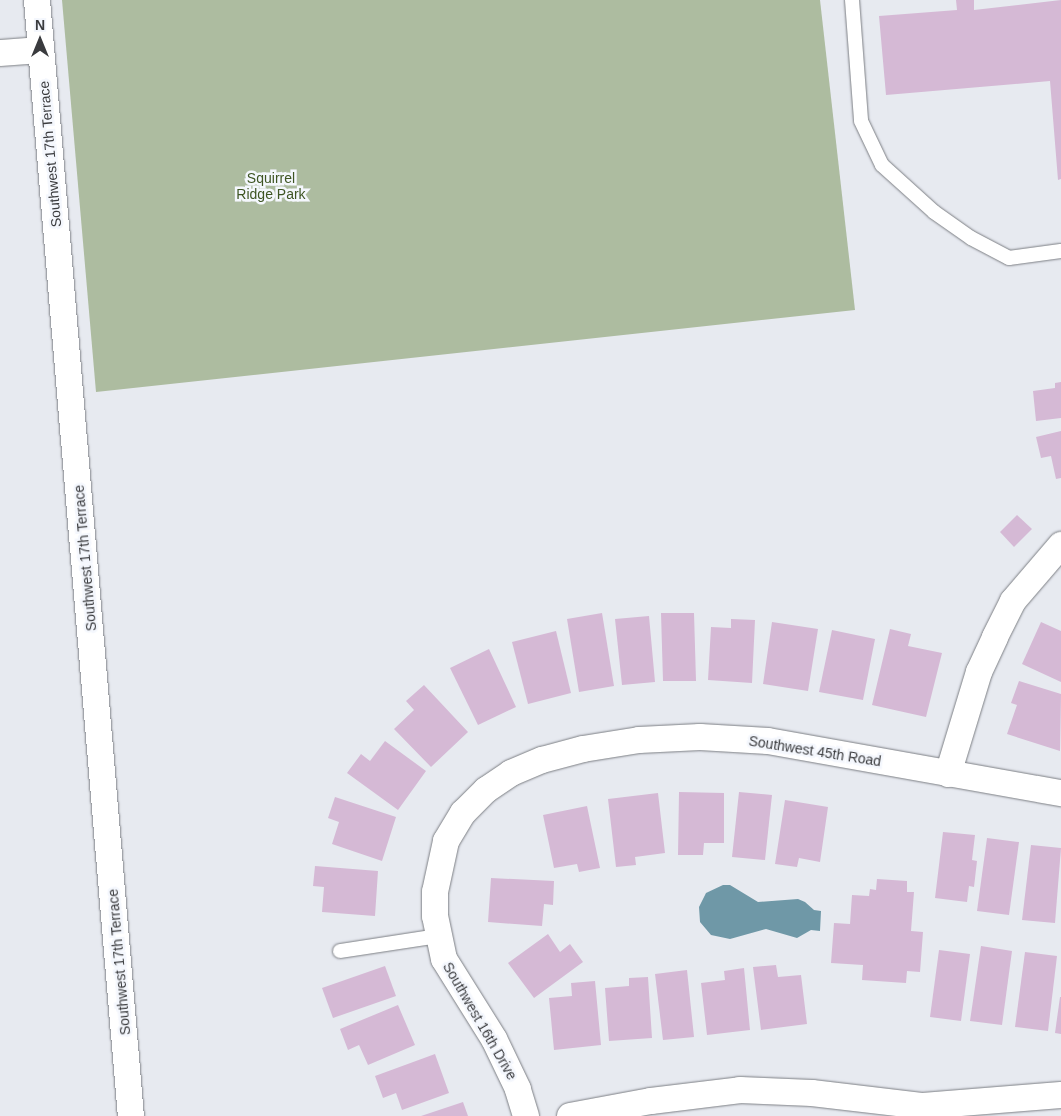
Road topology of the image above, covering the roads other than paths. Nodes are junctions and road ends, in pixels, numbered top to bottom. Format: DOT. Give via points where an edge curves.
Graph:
graph roads {
  1 [pos="37,0"];
  2 [pos="852,0"];
  3 [pos="42,50"];
  4 [pos="0,53"];
  5 [pos="1061,251"];
  6 [pos="1061,545"];
  7 [pos="948,774"];
  8 [pos="486,790"];
  9 [pos="1061,793"];
  10 [pos="438,936"];
  11 [pos="340,951"];
  12 [pos="1061,1095"];
  13 [pos="131,1116"];
  14 [pos="526,1116"];
  15 [pos="570,1116"];
  1 -- 3 [label="street, Southwest 17th Terrace"];
  2 -- 5 [label="lane" via="862,121 882,165 971,238 1009,258"];
  3 -- 4 [label="street"];
  3 -- 13 [label="street, Southwest 17th Terrace"];
  6 -- 7 [label="street" via="1013,601 998,630 979,672"];
  7 -- 8 [label="street, Southwest 45th Road" via="768,741 700,737 639,740 583,749 542,760 511,773"];
  7 -- 9 [label="street, Southwest 45th Road"];
  8 -- 10 [label="street, Southwest 16th Drive" via="463,813 446,841 436,892"];
  10 -- 11 [label="lane"];
  10 -- 14 [label="street, Southwest 16th Drive" via="444,959 457,984 506,1064"];
  12 -- 15 [label="street" via="923,1106 812,1093 740,1090 651,1100"];
}
